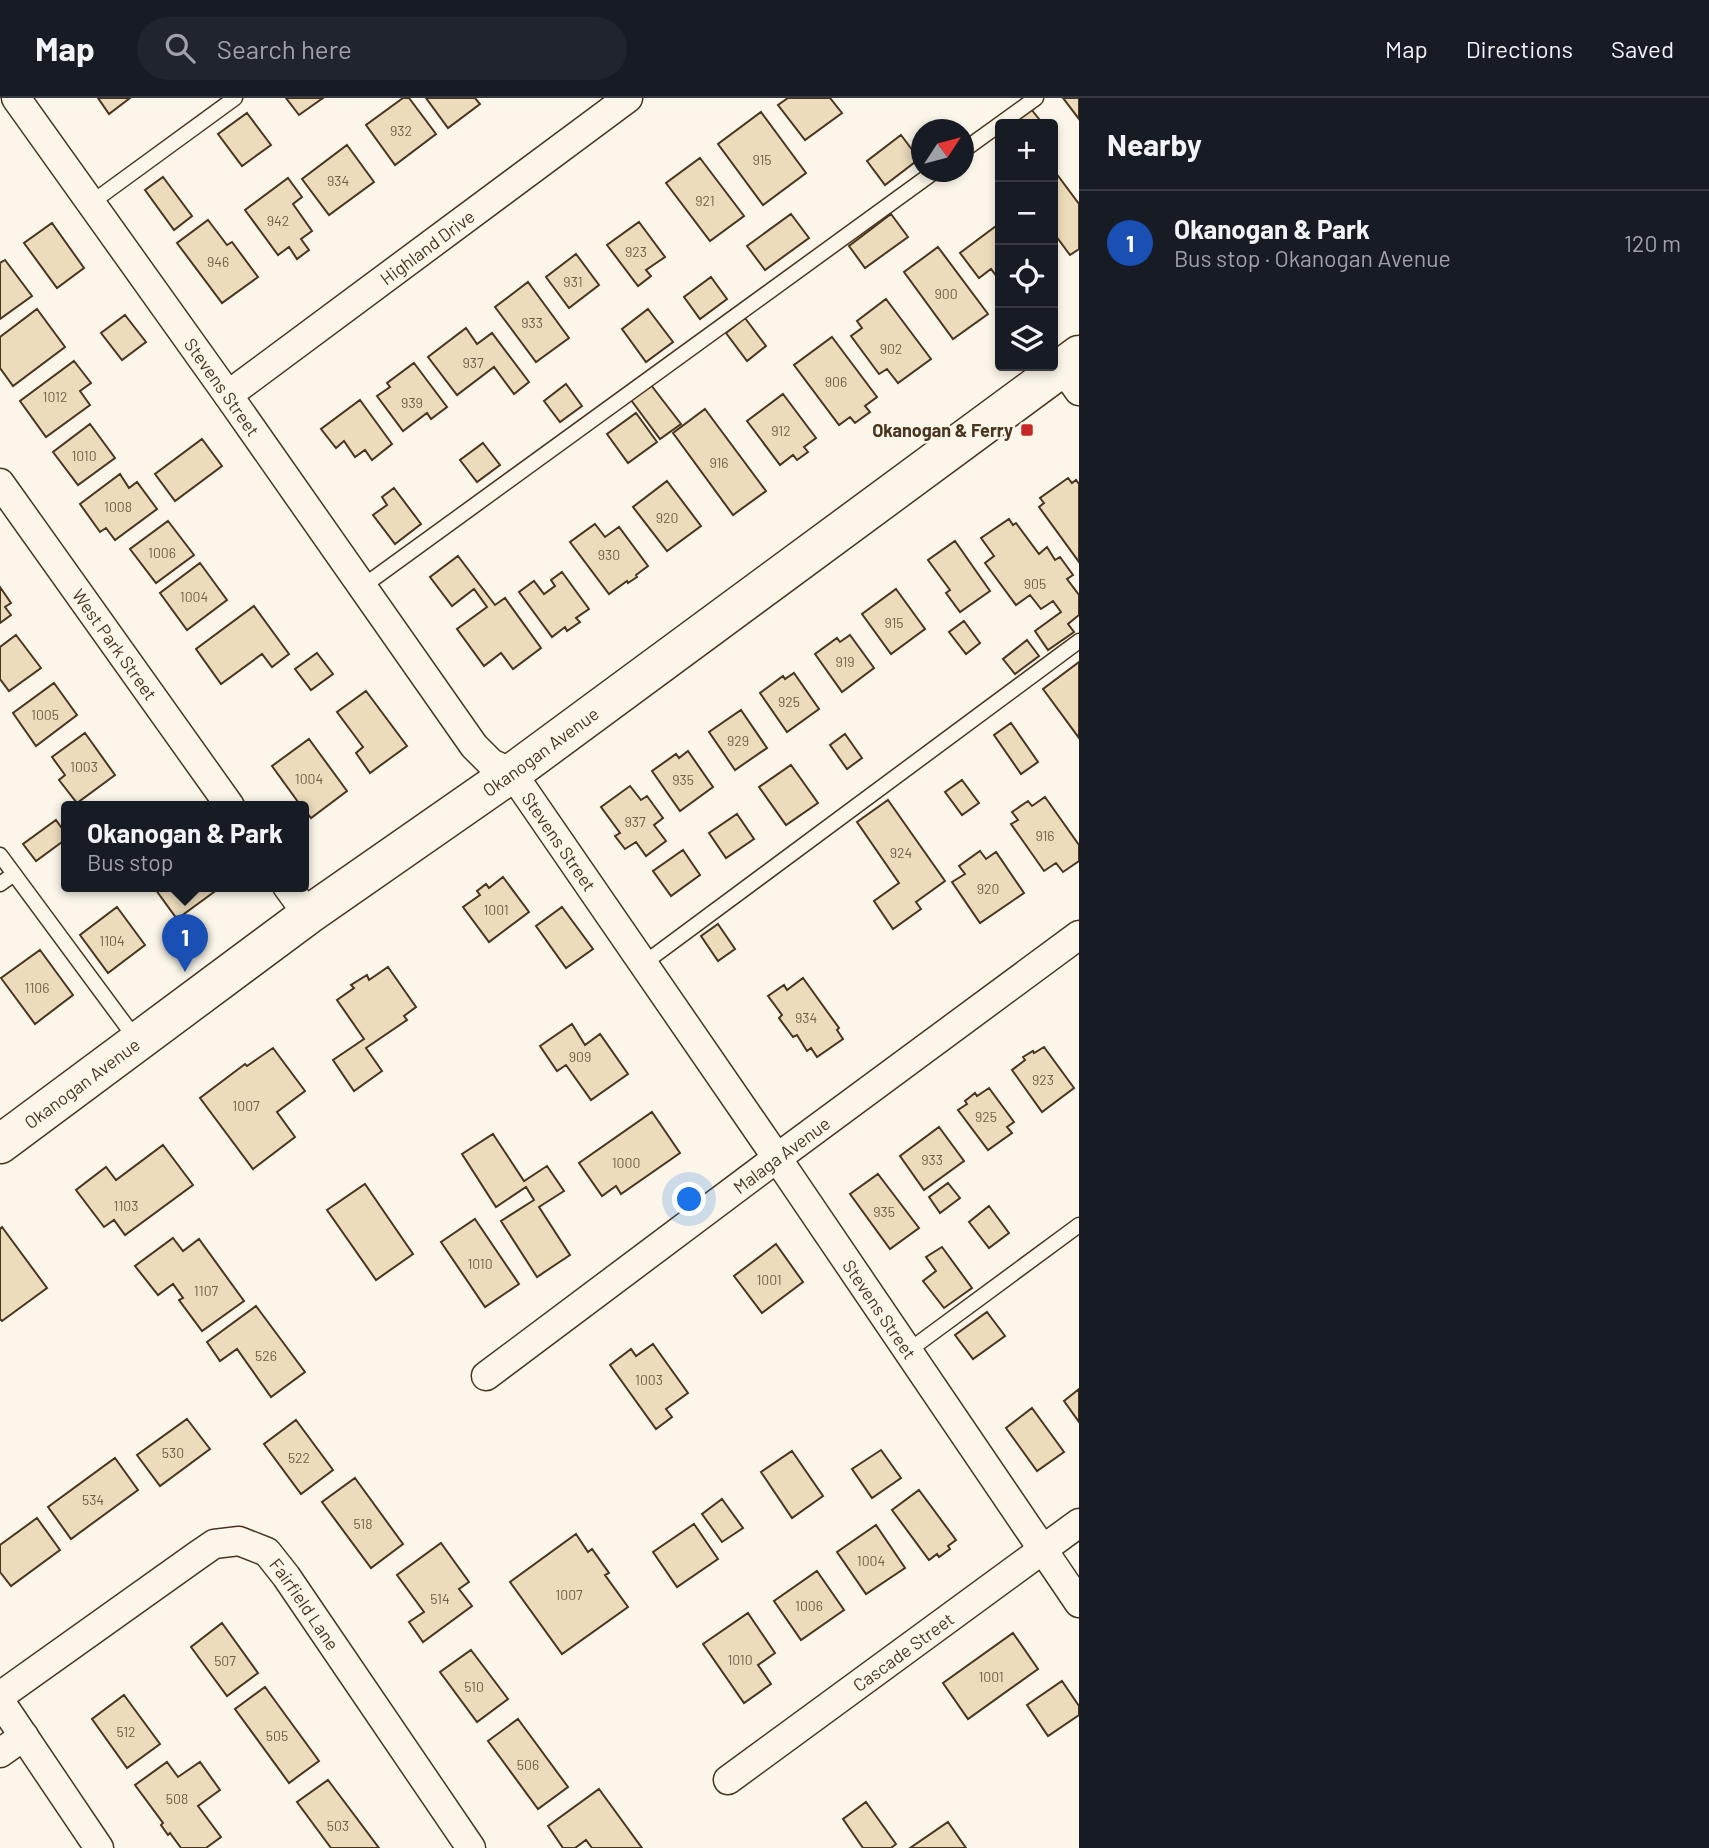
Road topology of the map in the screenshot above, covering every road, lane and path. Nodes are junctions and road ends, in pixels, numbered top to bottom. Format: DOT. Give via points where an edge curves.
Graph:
graph roads {
  1 [pos="16,98"];
  2 [pos="235,98"];
  3 [pos="628,98"];
  4 [pos="1036,98"];
  5 [pos="974,143"];
  6 [pos="920,182"];
  7 [pos="91,202"];
  8 [pos="1073,371"];
  9 [pos="228,395"];
  10 [pos="0,483"];
  11 [pos="362,587"];
  12 [pos="1079,641"];
  13 [pos="512,774"];
  14 [pos="226,801"];
  15 [pos="0,855"];
  16 [pos="14,874"];
  17 [pos="0,884"];
  18 [pos="297,901"];
  19 [pos="1079,935"];
  20 [pos="643,964"];
  21 [pos="138,1042"];
  22 [pos="0,1144"];
  23 [pos="777,1158"];
  24 [pos="1079,1225"];
  25 [pos="908,1351"];
  26 [pos="486,1376"];
  27 [pos="1079,1523"];
  28 [pos="1042,1550"];
  29 [pos="1079,1603"];
  30 [pos="0,1698"];
  31 [pos="24,1736"];
  32 [pos="0,1753"];
  33 [pos="728,1780"];
  34 [pos="99,1848"];
  35 [pos="471,1848"];
  1 -- 7 [label="street, Stevens Street"];
  2 -- 7 [label="lane"];
  3 -- 9 [label="street, Highland Drive"];
  4 -- 5 [label="lane"];
  6 -- 11 [label="lane"];
  7 -- 9 [label="street, Stevens Street"];
  8 -- 13 [label="street, Okanogan Avenue"];
  9 -- 11 [label="street, Stevens Street"];
  10 -- 14 [label="street, West Park Street"];
  11 -- 13 [label="street, Stevens Street" via="474,746 491,763"];
  12 -- 20 [label="lane"];
  13 -- 18 [label="street, Okanogan Avenue"];
  13 -- 20 [label="street, Stevens Street"];
  15 -- 16 [label="lane"];
  16 -- 17 [label="lane"];
  16 -- 21 [label="lane"];
  18 -- 21 [label="street, Okanogan Avenue"];
  19 -- 23 [label="street, Malaga Avenue"];
  20 -- 23 [label="street, Stevens Street"];
  21 -- 22 [label="street, Okanogan Avenue"];
  23 -- 25 [label="street, Stevens Street"];
  23 -- 26 [label="street, Malaga Avenue"];
  24 -- 25 [label="lane"];
  25 -- 28 [label="street, Stevens Street"];
  27 -- 28 [label="street, Cascade Street"];
  28 -- 29 [label="street, Stevens Street"];
  28 -- 33 [label="street, Cascade Street"];
  30 -- 31 [label="street"];
  30 -- 35 [label="street, Fairfield Lane" via="214,1544 239,1541 267,1552 286,1576"];
  31 -- 32 [label="street"];
  31 -- 34 [label="street"];
}
